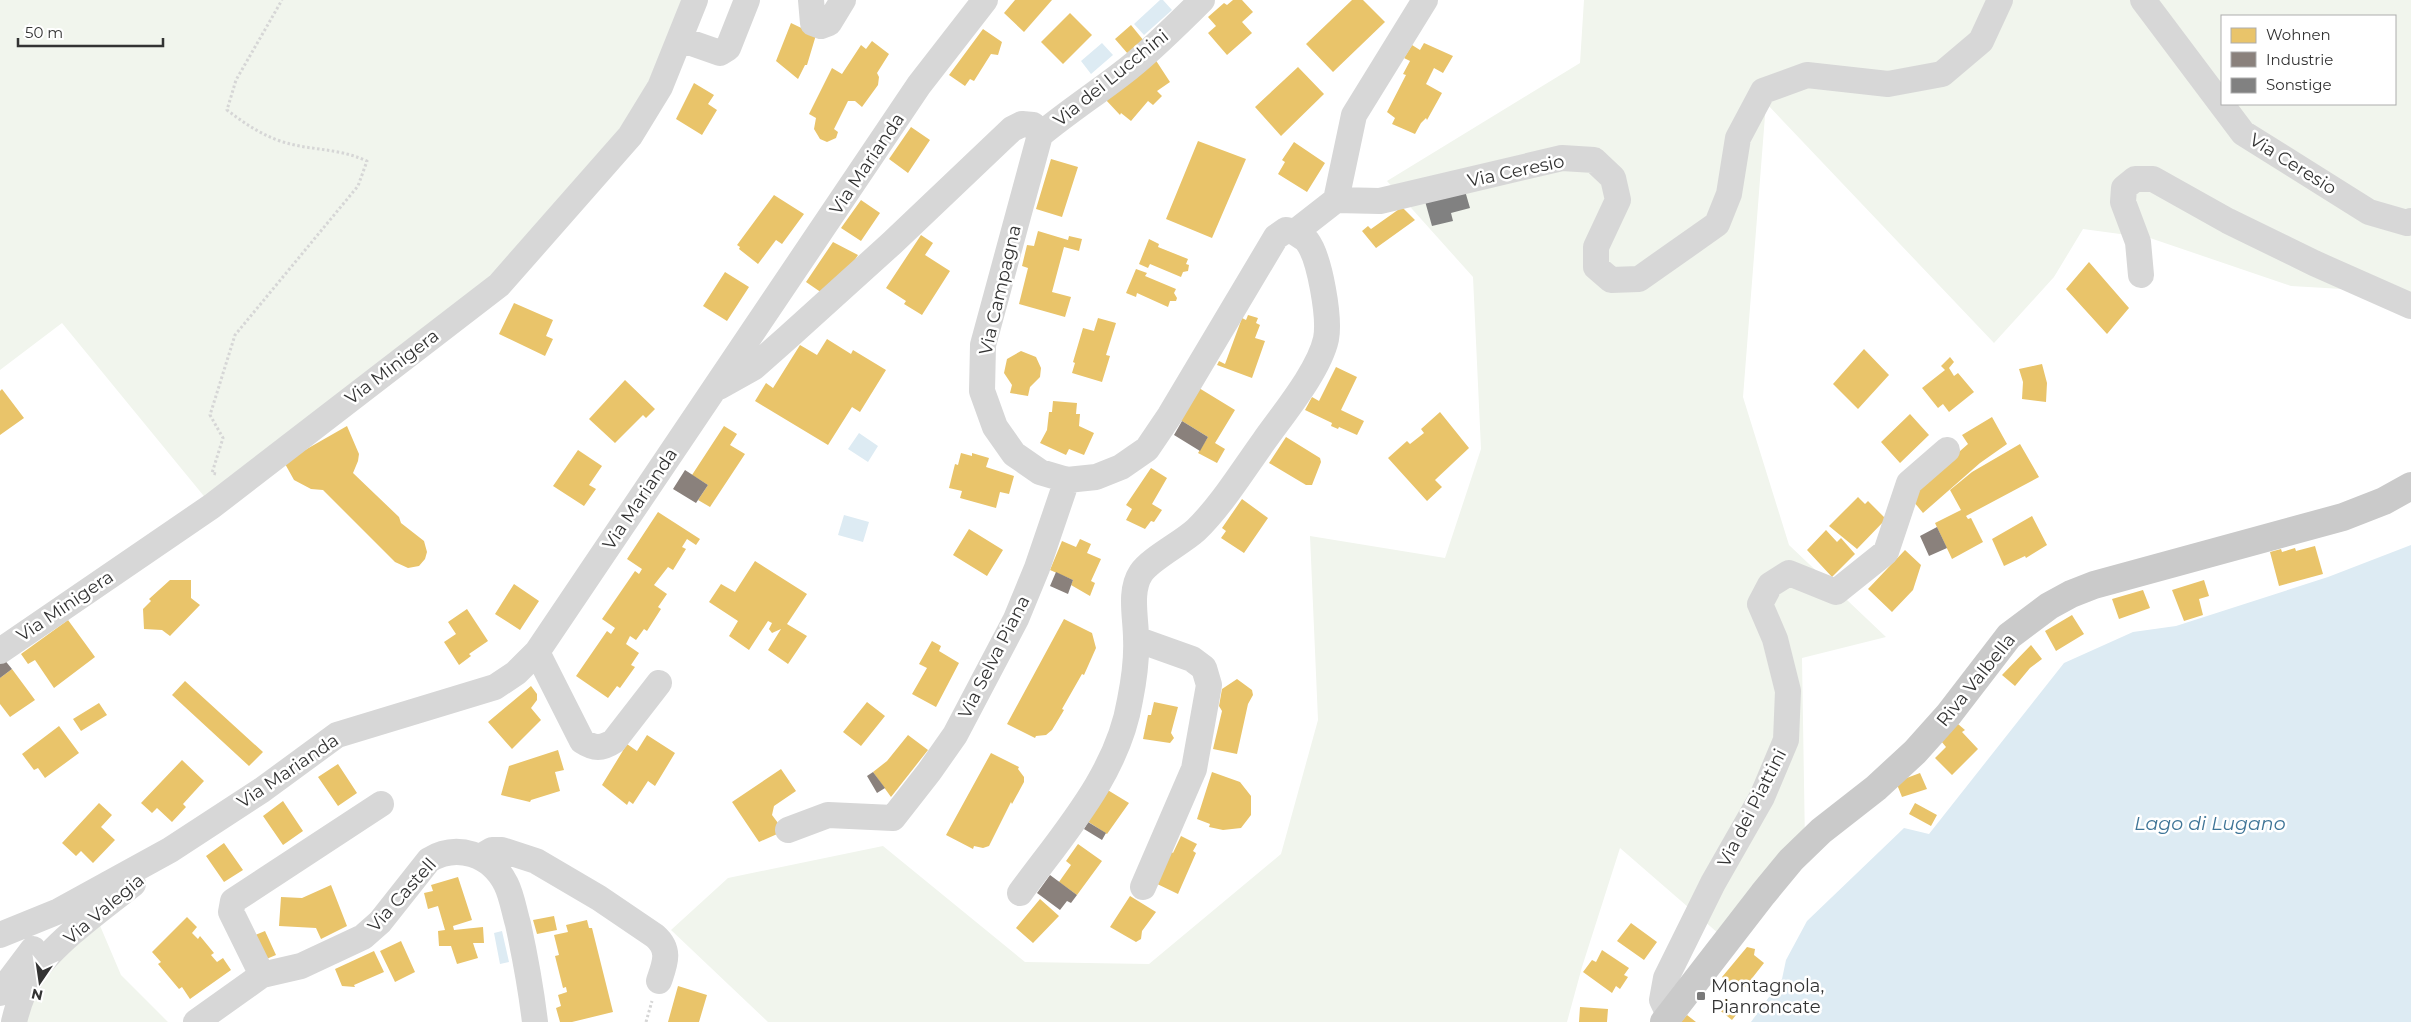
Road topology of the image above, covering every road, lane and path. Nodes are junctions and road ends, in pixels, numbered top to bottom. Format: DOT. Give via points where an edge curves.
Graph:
graph roads {
  1 [pos="282,0"];
  2 [pos="695,0"];
  3 [pos="747,0"];
  4 [pos="811,0"];
  5 [pos="843,0"];
  6 [pos="985,0"];
  7 [pos="1202,0"];
  8 [pos="1425,0"];
  9 [pos="2000,0"];
  10 [pos="2143,0"];
  11 [pos="680,39"];
  12 [pos="2221,103"];
  13 [pos="2223,105"];
  14 [pos="1040,135"];
  15 [pos="1336,200"];
  16 [pos="2411,221"];
  17 [pos="1295,232"];
  18 [pos="2141,275"];
  19 [pos="2411,306"];
  20 [pos="714,389"];
  21 [pos="1947,450"];
  22 [pos="1067,480"];
  23 [pos="2411,486"];
  24 [pos="220,498"];
  25 [pos="1136,639"];
  26 [pos="0,650"];
  27 [pos="537,652"];
  28 [pos="660,684"];
  29 [pos="380,804"];
  30 [pos="788,830"];
  31 [pos="170,850"];
  32 [pos="480,857"];
  33 [pos="1143,887"];
  34 [pos="1020,893"];
  35 [pos="59,911"];
  36 [pos="0,935"];
  37 [pos="262,975"];
  38 [pos="659,981"];
  39 [pos="0,993"];
  40 [pos="0,1015"];
  41 [pos="1666,1019"];
  42 [pos="4,1022"];
  43 [pos="14,1022"];
  44 [pos="196,1022"];
  45 [pos="535,1022"];
  1 -- 24 [label="path" via="236,80 227,110 251,128 282,142 349,153 367,161 358,186 235,335 210,414 223,438 212,473 226,477"];
  2 -- 11 [label="street, Via Minigera"];
  3 -- 11 [label="street" via="728,48 720,53"];
  4 -- 5 [label="street" via="813,23 821,26 829,23"];
  6 -- 20 [label="street, Via Marianda" via="919,86"];
  7 -- 14 [label="street, Via dei Lucchini" via="1128,69"];
  8 -- 15 [label="street" via="1354,115"];
  9 -- 15 [label="street, Via Ceresio" via="1981,41 1942,74 1888,84 1807,75 1763,91 1738,138 1729,194 1717,224 1639,279 1611,280 1596,267 1596,247 1618,200 1613,178 1594,160 1562,158 1380,201"];
  10 -- 12 [label="street, Via Ceresio"];
  11 -- 24 [label="street, Via Minigera" via="660,86 630,136 499,285"];
  13 -- 16 [label="street, Via Ceresio" via="2244,133 2369,212 2407,223"];
  14 -- 20 [label="street" via="1033,125 1022,124 1012,129 753,368"];
  14 -- 22 [label="street, Via Campagna" via="983,345 982,391 994,427 1014,454 1040,472"];
  15 -- 17 [label="street, Via Campagna"];
  17 -- 22 [label="street, Via Campagna" via="1286,230 1276,237 1147,449 1121,467 1096,476"];
  17 -- 25 [label="street" via="1307,241 1324,295 1326,339 1320,357 1234,484 1196,530 1142,572 1136,584"];
  18 -- 19 [label="street" via="2138,242 2123,202 2124,188 2135,179 2153,178 2228,221"];
  20 -- 27 [label="street, Via Marianda"];
  21 -- 41 [label="street, Via dei Piattini" via="1908,483 1886,552 1836,592 1789,574 1770,585 1760,604 1788,690 1786,740 1762,797 1713,883 1666,978 1662,1000"];
  22 -- 30 [label="street, Via Selva Piana" via="1016,619 955,735 893,818 828,815"];
  23 -- 41 [label="main road, Riva Valbella" via="2343,517 2071,594 2028,620 1993,655 1949,714 1915,752 1792,860"];
  24 -- 26 [label="street, Via Minigera"];
  25 -- 33 [label="street" via="1192,659 1204,668 1209,685 1194,769"];
  25 -- 34 [label="street" via="1130,701 1116,748 1091,796"];
  27 -- 28 [label="street" via="582,741 590,746 598,748 614,742"];
  27 -- 31 [label="street, Via Marianda" via="496,687 337,735 262,790"];
  29 -- 37 [label="street" via="233,901 231,912"];
  31 -- 35 [label="street"];
  31 -- 43 [label="street, Via Valegia" via="159,863 45,959 29,982"];
  32 -- 37 [label="street, Via Castell" via="460,850 439,854 422,867 380,922 363,937 301,966"];
  32 -- 38 [label="street" via="492,850 502,850 536,861 655,936 666,952"];
  32 -- 45 [label="street, Via Castell" via="500,873 511,896 525,954"];
  35 -- 36 [label="street"];
  35 -- 39 [label="street" via="61,923 31,951"];
  37 -- 44 [label="street, Via Castell"];
  40 -- 42 [label="street"];
}
